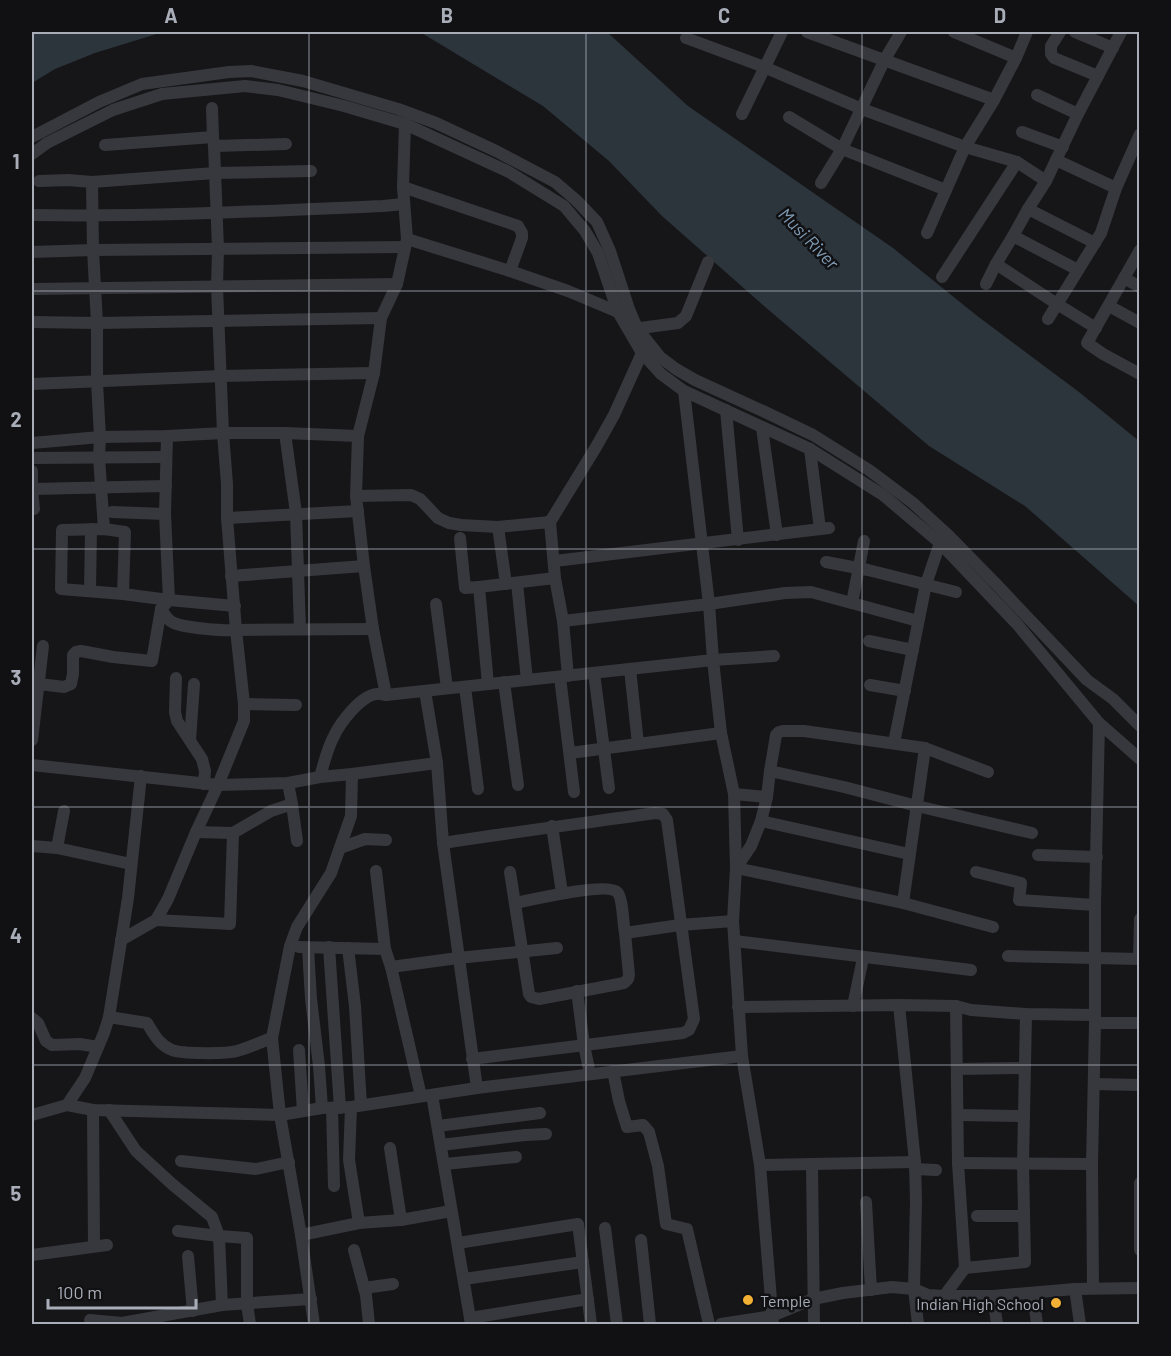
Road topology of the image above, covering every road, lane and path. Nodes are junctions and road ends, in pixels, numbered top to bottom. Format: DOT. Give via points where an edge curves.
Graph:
graph roads {
  1 [pos="782,32"];
  2 [pos="807,32"];
  3 [pos="901,32"];
  4 [pos="954,32"];
  5 [pos="1027,32"];
  6 [pos="1060,32"];
  7 [pos="1076,32"];
  8 [pos="1121,32"];
  9 [pos="686,38"];
  10 [pos="1113,48"];
  11 [pos="1016,58"];
  12 [pos="885,59"];
  13 [pos="764,67"];
  14 [pos="1098,76"];
  15 [pos="1037,95"];
  16 [pos="994,100"];
  17 [pos="212,108"];
  18 [pos="862,109"];
  19 [pos="742,114"];
  20 [pos="1078,114"];
  21 [pos="789,117"];
  22 [pos="405,124"];
  23 [pos="1022,132"];
  24 [pos="1140,134"];
  25 [pos="32,137"];
  26 [pos="213,141"];
  27 [pos="286,144"];
  28 [pos="105,145"];
  29 [pos="965,147"];
  30 [pos="1063,147"];
  31 [pos="842,149"];
  32 [pos="32,154"];
  33 [pos="1056,160"];
  34 [pos="1017,162"];
  35 [pos="311,171"];
  36 [pos="214,173"];
  37 [pos="39,181"];
  38 [pos="1046,181"];
  39 [pos="92,182"];
  40 [pos="821,183"];
  41 [pos="403,188"];
  42 [pos="1116,188"];
  43 [pos="946,190"];
  44 [pos="404,204"];
  45 [pos="1028,209"];
  46 [pos="217,212"];
  47 [pos="32,215"];
  48 [pos="92,216"];
  49 [pos="927,232"];
  50 [pos="1013,236"];
  51 [pos="406,243"];
  52 [pos="1095,243"];
  53 [pos="218,249"];
  54 [pos="93,250"];
  55 [pos="1140,250"];
  56 [pos="32,252"];
  57 [pos="708,262"];
  58 [pos="996,264"];
  59 [pos="1078,270"];
  60 [pos="510,271"];
  61 [pos="942,277"];
  62 [pos="1124,278"];
  63 [pos="397,284"];
  64 [pos="986,284"];
  65 [pos="95,287"];
  66 [pos="217,287"];
  67 [pos="1140,287"];
  68 [pos="32,289"];
  69 [pos="1057,304"];
  70 [pos="1109,306"];
  71 [pos="618,312"];
  72 [pos="381,318"];
  73 [pos="1048,319"];
  74 [pos="32,322"];
  75 [pos="219,322"];
  76 [pos="97,323"];
  77 [pos="1140,324"];
  78 [pos="1096,328"];
  79 [pos="633,329"];
  80 [pos="642,353"];
  81 [pos="374,373"];
  82 [pos="1140,374"];
  83 [pos="222,376"];
  84 [pos="97,382"];
  85 [pos="32,384"];
  86 [pos="684,391"];
  87 [pos="726,410"];
  88 [pos="762,428"];
  89 [pos="223,432"];
  90 [pos="285,433"];
  91 [pos="167,436"];
  92 [pos="357,436"];
  93 [pos="100,437"];
  94 [pos="32,443"];
  95 [pos="810,449"];
  96 [pos="99,457"];
  97 [pos="166,457"];
  98 [pos="32,458"];
  99 [pos="32,471"];
  100 [pos="166,486"];
  101 [pos="100,487"];
  102 [pos="32,489"];
  103 [pos="356,496"];
  104 [pos="32,509"];
  105 [pos="358,511"];
  106 [pos="112,512"];
  107 [pos="296,513"];
  108 [pos="165,514"];
  109 [pos="227,518"];
  110 [pos="550,522"];
  111 [pos="498,527"];
  112 [pos="91,529"];
  113 [pos="104,529"];
  114 [pos="777,535"];
  115 [pos="460,538"];
  116 [pos="738,540"];
  117 [pos="864,541"];
  118 [pos="702,542"];
  119 [pos="940,543"];
  120 [pos="555,561"];
  121 [pos="826,562"];
  122 [pos="364,566"];
  123 [pos="858,568"];
  124 [pos="298,570"];
  125 [pos="231,576"];
  126 [pos="555,578"];
  127 [pos="511,583"];
  128 [pos="926,584"];
  129 [pos="479,587"];
  130 [pos="90,591"];
  131 [pos="956,592"];
  132 [pos="123,594"];
  133 [pos="852,603"];
  134 [pos="436,604"];
  135 [pos="710,604"];
  136 [pos="165,605"];
  137 [pos="235,606"];
  138 [pos="1022,619"];
  139 [pos="563,621"];
  140 [pos="918,621"];
  141 [pos="300,628"];
  142 [pos="373,629"];
  143 [pos="236,630"];
  144 [pos="869,641"];
  145 [pos="43,646"];
  146 [pos="913,650"];
  147 [pos="774,656"];
  148 [pos="713,660"];
  149 [pos="630,669"];
  150 [pos="594,673"];
  151 [pos="564,676"];
  152 [pos="176,678"];
  153 [pos="527,680"];
  154 [pos="504,682"];
  155 [pos="39,684"];
  156 [pos="194,684"];
  157 [pos="488,684"];
  158 [pos="870,685"];
  159 [pos="465,687"];
  160 [pos="447,688"];
  161 [pos="425,691"];
  162 [pos="905,691"];
  163 [pos="386,695"];
  164 [pos="244,704"];
  165 [pos="297,705"];
  166 [pos="1099,723"];
  167 [pos="1140,726"];
  168 [pos="721,733"];
  169 [pos="32,740"];
  170 [pos="190,740"];
  171 [pos="894,743"];
  172 [pos="638,744"];
  173 [pos="925,748"];
  174 [pos="604,749"];
  175 [pos="570,753"];
  176 [pos="1140,759"];
  177 [pos="436,763"];
  178 [pos="32,765"];
  179 [pos="770,771"];
  180 [pos="988,772"];
  181 [pos="352,774"];
  182 [pos="141,776"];
  183 [pos="320,777"];
  184 [pos="288,783"];
  185 [pos="204,784"];
  186 [pos="218,784"];
  187 [pos="518,785"];
  188 [pos="609,788"];
  189 [pos="478,789"];
  190 [pos="574,792"];
  191 [pos="734,794"];
  192 [pos="766,797"];
  193 [pos="291,804"];
  194 [pos="917,806"];
  195 [pos="64,811"];
  196 [pos="761,821"];
  197 [pos="552,826"];
  198 [pos="196,832"];
  199 [pos="233,833"];
  200 [pos="1032,833"];
  201 [pos="386,840"];
  202 [pos="297,842"];
  203 [pos="443,843"];
  204 [pos="32,846"];
  205 [pos="57,848"];
  206 [pos="340,848"];
  207 [pos="909,854"];
  208 [pos="1038,855"];
  209 [pos="1097,856"];
  210 [pos="131,864"];
  211 [pos="735,868"];
  212 [pos="376,871"];
  213 [pos="510,872"];
  214 [pos="976,872"];
  215 [pos="562,893"];
  216 [pos="515,903"];
  217 [pos="903,903"];
  218 [pos="1095,905"];
  219 [pos="1140,919"];
  220 [pos="156,920"];
  221 [pos="734,921"];
  222 [pos="680,926"];
  223 [pos="993,927"];
  224 [pos="624,933"];
  225 [pos="121,940"];
  226 [pos="735,941"];
  227 [pos="290,946"];
  228 [pos="329,947"];
  229 [pos="308,948"];
  230 [pos="348,948"];
  231 [pos="557,948"];
  232 [pos="385,949"];
  233 [pos="523,952"];
  234 [pos="1008,956"];
  235 [pos="458,958"];
  236 [pos="863,958"];
  237 [pos="1095,958"];
  238 [pos="1139,959"];
  239 [pos="391,967"];
  240 [pos="971,970"];
  241 [pos="577,991"];
  242 [pos="853,1005"];
  243 [pos="899,1005"];
  244 [pos="956,1006"];
  245 [pos="738,1007"];
  246 [pos="1026,1014"];
  247 [pos="109,1017"];
  248 [pos="32,1018"];
  249 [pos="1095,1019"];
  250 [pos="1140,1023"];
  251 [pos="272,1038"];
  252 [pos="584,1045"];
  253 [pos="98,1047"];
  254 [pos="299,1050"];
  255 [pos="742,1056"];
  256 [pos="472,1059"];
  257 [pos="1024,1068"];
  258 [pos="957,1069"];
  259 [pos="613,1071"];
  260 [pos="590,1074"];
  261 [pos="1094,1084"];
  262 [pos="1140,1085"];
  263 [pos="477,1088"];
  264 [pos="427,1095"];
  265 [pos="67,1105"];
  266 [pos="341,1107"];
  267 [pos="93,1110"];
  268 [pos="109,1110"];
  269 [pos="303,1111"];
  270 [pos="540,1113"];
  271 [pos="280,1114"];
  272 [pos="32,1115"];
  273 [pos="958,1115"];
  274 [pos="1023,1116"];
  275 [pos="438,1126"];
  276 [pos="546,1134"];
  277 [pos="441,1145"];
  278 [pos="390,1148"];
  279 [pos="516,1157"];
  280 [pos="181,1161"];
  281 [pos="289,1161"];
  282 [pos="958,1163"];
  283 [pos="445,1164"];
  284 [pos="812,1164"];
  285 [pos="1023,1164"];
  286 [pos="1092,1164"];
  287 [pos="760,1165"];
  288 [pos="915,1166"];
  289 [pos="936,1170"];
  290 [pos="1140,1183"];
  291 [pos="334,1186"];
  292 [pos="866,1202"];
  293 [pos="451,1211"];
  294 [pos="977,1216"];
  295 [pos="1024,1216"];
  296 [pos="401,1220"];
  297 [pos="359,1223"];
  298 [pos="605,1228"];
  299 [pos="178,1231"];
  300 [pos="301,1235"];
  301 [pos="219,1236"];
  302 [pos="641,1240"];
  303 [pos="458,1243"];
  304 [pos="354,1250"];
  305 [pos="1140,1250"];
  306 [pos="32,1255"];
  307 [pos="188,1257"];
  308 [pos="583,1262"];
  309 [pos="964,1268"];
  310 [pos="464,1279"];
  311 [pos="393,1284"];
  312 [pos="364,1288"];
  313 [pos="914,1288"];
  314 [pos="1093,1288"];
  315 [pos="1140,1288"];
  316 [pos="1075,1289"];
  317 [pos="871,1290"];
  318 [pos="1033,1293"];
  319 [pos="944,1296"];
  320 [pos="993,1296"];
  321 [pos="311,1299"];
  322 [pos="588,1299"];
  323 [pos="813,1299"];
  324 [pos="247,1304"];
  325 [pos="222,1305"];
  326 [pos="193,1311"];
  327 [pos="90,1320"];
  328 [pos="773,1320"];
  329 [pos="471,1321"];
  330 [pos="122,1324"];
  331 [pos="250,1324"];
  332 [pos="314,1324"];
  333 [pos="369,1324"];
  334 [pos="591,1324"];
  335 [pos="617,1324"];
  336 [pos="650,1324"];
  337 [pos="709,1324"];
  338 [pos="721,1324"];
  339 [pos="814,1324"];
  340 [pos="918,1324"];
  341 [pos="997,1324"];
  342 [pos="1037,1324"];
  343 [pos="1080,1324"];
  1 -- 13 [label="street"];
  2 -- 12 [label="street"];
  3 -- 12 [label="street"];
  4 -- 11 [label="street"];
  5 -- 11 [label="street"];
  6 -- 14 [label="street" via="1051,46 1054,58"];
  7 -- 10 [label="street"];
  8 -- 10 [label="street"];
  9 -- 13 [label="street"];
  10 -- 14 [label="street"];
  11 -- 16 [label="street"];
  12 -- 16 [label="street"];
  12 -- 18 [label="street"];
  13 -- 18 [label="street"];
  13 -- 19 [label="street"];
  14 -- 20 [label="street"];
  15 -- 20 [label="street"];
  16 -- 29 [label="street"];
  17 -- 26 [label="street"];
  18 -- 29 [label="street"];
  18 -- 31 [label="street"];
  20 -- 30 [label="street"];
  21 -- 31 [label="street"];
  22 -- 32 [label="street" via="278,90 244,86 162,94 113,110"];
  22 -- 41 [label="street"];
  22 -- 71 [label="street" via="509,172 564,206 598,253"];
  23 -- 30 [label="street"];
  24 -- 42 [label="street"];
  25 -- 79 [label="street" via="142,84 229,72 251,71 303,81 378,102 496,151 555,182 576,200 597,222 610,251"];
  26 -- 27 [label="street"];
  26 -- 28 [label="street"];
  26 -- 36 [label="street"];
  29 -- 34 [label="street"];
  29 -- 43 [label="street"];
  30 -- 33 [label="street"];
  31 -- 40 [label="street"];
  31 -- 43 [label="street"];
  33 -- 38 [label="street"];
  33 -- 42 [label="street"];
  34 -- 38 [label="street"];
  34 -- 61 [label="street"];
  35 -- 36 [label="street"];
  36 -- 39 [label="street"];
  36 -- 46 [label="street"];
  37 -- 39 [label="street"];
  38 -- 45 [label="street"];
  39 -- 48 [label="street"];
  41 -- 44 [label="street"];
  41 -- 60 [label="street" via="518,226 522,238"];
  42 -- 52 [label="street"];
  43 -- 49 [label="street"];
  44 -- 46 [label="street"];
  44 -- 51 [label="street"];
  45 -- 50 [label="street"];
  45 -- 52 [label="street"];
  46 -- 48 [label="street"];
  46 -- 53 [label="street"];
  47 -- 48 [label="street"];
  48 -- 54 [label="street"];
  50 -- 58 [label="street"];
  50 -- 59 [label="street"];
  51 -- 53 [label="street"];
  51 -- 60 [label="street"];
  51 -- 63 [label="street"];
  52 -- 59 [label="street"];
  53 -- 54 [label="street"];
  53 -- 66 [label="street"];
  54 -- 56 [label="street"];
  54 -- 65 [label="street"];
  55 -- 62 [label="street"];
  57 -- 79 [label="street" via="681,322"];
  58 -- 64 [label="street"];
  58 -- 69 [label="street"];
  59 -- 69 [label="street"];
  60 -- 71 [label="street"];
  62 -- 67 [label="street"];
  62 -- 70 [label="street"];
  63 -- 66 [label="street"];
  63 -- 72 [label="street"];
  65 -- 66 [label="street"];
  65 -- 68 [label="street"];
  65 -- 76 [label="street"];
  66 -- 75 [label="street"];
  69 -- 73 [label="street"];
  69 -- 78 [label="street"];
  70 -- 77 [label="street"];
  70 -- 78 [label="street"];
  71 -- 79 [label="street"];
  72 -- 75 [label="street"];
  72 -- 81 [label="street"];
  74 -- 76 [label="street"];
  75 -- 76 [label="street"];
  75 -- 83 [label="street"];
  76 -- 84 [label="street"];
  78 -- 82 [label="street" via="1087,343"];
  79 -- 80 [label="street"];
  79 -- 138 [label="street" via="660,357 695,381 813,435 869,470 949,536"];
  80 -- 86 [label="street"];
  80 -- 110 [label="street" via="614,415"];
  81 -- 83 [label="street"];
  81 -- 92 [label="street"];
  83 -- 84 [label="street"];
  83 -- 89 [label="street"];
  84 -- 85 [label="street"];
  84 -- 93 [label="street"];
  86 -- 87 [label="street"];
  86 -- 118 [label="street"];
  87 -- 88 [label="street"];
  87 -- 116 [label="street"];
  88 -- 95 [label="street"];
  88 -- 114 [label="street"];
  89 -- 90 [label="street"];
  89 -- 91 [label="street"];
  89 -- 109 [label="street"];
  90 -- 92 [label="street"];
  90 -- 107 [label="street"];
  91 -- 93 [label="street"];
  91 -- 97 [label="street"];
  92 -- 103 [label="street"];
  93 -- 94 [label="street"];
  93 -- 96 [label="street"];
  95 -- 114 [label="street" via="824,529"];
  95 -- 119 [label="street" via="883,495"];
  96 -- 97 [label="street"];
  96 -- 98 [label="street"];
  96 -- 101 [label="street"];
  97 -- 100 [label="street"];
  99 -- 102 [label="street"];
  100 -- 101 [label="street"];
  100 -- 108 [label="street"];
  101 -- 102 [label="street"];
  101 -- 113 [label="street"];
  102 -- 104 [label="street"];
  103 -- 105 [label="street"];
  103 -- 111 [label="street" via="411,495 449,523"];
  105 -- 107 [label="street"];
  105 -- 122 [label="street"];
  106 -- 108 [label="street"];
  107 -- 109 [label="street"];
  107 -- 124 [label="street"];
  108 -- 136 [label="street"];
  109 -- 125 [label="street"];
  110 -- 111 [label="street"];
  110 -- 120 [label="street"];
  111 -- 127 [label="street"];
  112 -- 113 [label="street"];
  112 -- 130 [label="street"];
  112 -- 130 [label="street" via="62,530 61,589"];
  113 -- 132 [label="street" via="125,532"];
  114 -- 116 [label="street"];
  115 -- 129 [label="street" via="465,588"];
  116 -- 118 [label="street"];
  117 -- 123 [label="street"];
  118 -- 120 [label="street"];
  118 -- 135 [label="street"];
  119 -- 128 [label="street"];
  119 -- 138 [label="street"];
  120 -- 126 [label="street"];
  121 -- 123 [label="street"];
  122 -- 124 [label="street"];
  122 -- 142 [label="street"];
  123 -- 128 [label="street"];
  123 -- 133 [label="street"];
  124 -- 125 [label="street"];
  124 -- 141 [label="street"];
  125 -- 137 [label="street"];
  126 -- 127 [label="street"];
  126 -- 139 [label="street"];
  127 -- 129 [label="street"];
  127 -- 153 [label="street"];
  128 -- 131 [label="street"];
  128 -- 140 [label="street"];
  129 -- 157 [label="street"];
  130 -- 132 [label="street"];
  132 -- 136 [label="street"];
  133 -- 135 [label="street" via="811,591"];
  133 -- 140 [label="street"];
  134 -- 160 [label="street"];
  135 -- 139 [label="street"];
  135 -- 148 [label="street"];
  136 -- 137 [label="street"];
  136 -- 143 [label="street" via="167,618 176,624"];
  136 -- 155 [label="street" via="152,661 76,652 71,684"];
  137 -- 143 [label="street"];
  138 -- 166 [label="street"];
  138 -- 167 [label="street"];
  139 -- 151 [label="street"];
  140 -- 146 [label="street"];
  141 -- 142 [label="street"];
  141 -- 143 [label="street"];
  142 -- 163 [label="street"];
  143 -- 164 [label="street"];
  144 -- 146 [label="street"];
  145 -- 155 [label="street"];
  146 -- 162 [label="street"];
  147 -- 148 [label="street"];
  148 -- 149 [label="street"];
  148 -- 168 [label="street"];
  149 -- 150 [label="street"];
  149 -- 172 [label="street"];
  150 -- 151 [label="street"];
  150 -- 174 [label="street"];
  151 -- 153 [label="street"];
  151 -- 175 [label="street"];
  152 -- 170 [label="street" via="177,721"];
  153 -- 154 [label="street"];
  154 -- 157 [label="street"];
  154 -- 187 [label="street"];
  155 -- 169 [label="street"];
  156 -- 170 [label="street"];
  157 -- 159 [label="street"];
  158 -- 162 [label="street"];
  159 -- 160 [label="street"];
  159 -- 189 [label="street"];
  160 -- 161 [label="street"];
  161 -- 163 [label="street"];
  161 -- 177 [label="street"];
  162 -- 171 [label="street"];
  163 -- 183 [label="street" via="377,693 357,704 334,735"];
  164 -- 165 [label="street"];
  164 -- 186 [label="street" via="243,721"];
  166 -- 176 [label="street"];
  166 -- 209 [label="street"];
  168 -- 172 [label="street"];
  168 -- 191 [label="street"];
  170 -- 185 [label="street" via="202,759"];
  171 -- 173 [label="street"];
  171 -- 179 [label="street" via="783,731 777,735"];
  172 -- 174 [label="street"];
  173 -- 180 [label="street"];
  173 -- 194 [label="street"];
  174 -- 175 [label="street"];
  174 -- 188 [label="street"];
  175 -- 190 [label="street"];
  177 -- 181 [label="street"];
  177 -- 203 [label="street"];
  178 -- 182 [label="street"];
  179 -- 192 [label="street"];
  179 -- 194 [label="street"];
  181 -- 183 [label="street"];
  181 -- 206 [label="street" via="351,816"];
  182 -- 185 [label="street"];
  182 -- 210 [label="street"];
  183 -- 184 [label="street"];
  184 -- 186 [label="street"];
  184 -- 193 [label="street"];
  185 -- 186 [label="street"];
  186 -- 198 [label="street"];
  191 -- 192 [label="street"];
  191 -- 211 [label="street"];
  192 -- 196 [label="street"];
  193 -- 199 [label="street" via="271,810"];
  193 -- 202 [label="street"];
  194 -- 200 [label="street"];
  194 -- 207 [label="street"];
  195 -- 205 [label="street"];
  196 -- 207 [label="street"];
  196 -- 211 [label="street" via="752,846"];
  197 -- 203 [label="street"];
  197 -- 215 [label="street"];
  197 -- 222 [label="street" via="663,814 667,820"];
  198 -- 199 [label="street"];
  198 -- 220 [label="street"];
  199 -- 220 [label="street" via="230,924"];
  201 -- 206 [label="street" via="365,838"];
  203 -- 235 [label="street"];
  204 -- 205 [label="street"];
  205 -- 210 [label="street"];
  206 -- 227 [label="street" via="331,873 297,927"];
  207 -- 217 [label="street"];
  208 -- 209 [label="street"];
  209 -- 218 [label="street"];
  210 -- 225 [label="street"];
  211 -- 217 [label="street"];
  211 -- 221 [label="street"];
  212 -- 232 [label="street"];
  213 -- 216 [label="street"];
  214 -- 218 [label="street" via="1021,883 1019,900"];
  215 -- 216 [label="street"];
  215 -- 224 [label="street" via="610,888 618,892"];
  216 -- 233 [label="street"];
  217 -- 223 [label="street"];
  218 -- 237 [label="street"];
  219 -- 238 [label="street"];
  220 -- 225 [label="street"];
  221 -- 222 [label="street"];
  221 -- 226 [label="street"];
  222 -- 224 [label="street"];
  222 -- 252 [label="street" via="694,1019 689,1030"];
  224 -- 241 [label="street" via="628,979 618,985"];
  225 -- 247 [label="street"];
  226 -- 236 [label="street"];
  226 -- 245 [label="street"];
  227 -- 229 [label="street"];
  227 -- 251 [label="street"];
  228 -- 229 [label="street"];
  228 -- 230 [label="street"];
  228 -- 266 [label="street"];
  229 -- 266 [label="street" via="319,1066"];
  230 -- 232 [label="street"];
  230 -- 266 [label="street" via="355,1006"];
  231 -- 233 [label="street"];
  232 -- 239 [label="street"];
  233 -- 235 [label="street"];
  233 -- 241 [label="street" via="531,997 539,999"];
  234 -- 237 [label="street"];
  235 -- 239 [label="street"];
  235 -- 256 [label="street"];
  236 -- 240 [label="street"];
  236 -- 242 [label="street"];
  237 -- 238 [label="street"];
  237 -- 249 [label="street"];
  239 -- 264 [label="street"];
  241 -- 252 [label="street"];
  242 -- 243 [label="street"];
  242 -- 245 [label="street"];
  243 -- 244 [label="street"];
  243 -- 288 [label="street"];
  244 -- 246 [label="street"];
  244 -- 258 [label="street"];
  245 -- 255 [label="street"];
  246 -- 249 [label="street"];
  246 -- 257 [label="street"];
  247 -- 251 [label="street" via="147,1023 156,1039 180,1053 234,1052"];
  247 -- 253 [label="street"];
  248 -- 253 [label="street" via="52,1045"];
  249 -- 250 [label="street"];
  249 -- 261 [label="street"];
  251 -- 271 [label="street"];
  252 -- 256 [label="street"];
  252 -- 260 [label="street"];
  253 -- 265 [label="street" via="85,1078"];
  254 -- 269 [label="street"];
  255 -- 259 [label="street"];
  255 -- 287 [label="street"];
  256 -- 263 [label="street"];
  257 -- 258 [label="street"];
  257 -- 274 [label="street"];
  258 -- 273 [label="street"];
  259 -- 260 [label="street"];
  259 -- 337 [label="street" via="627,1127 643,1125 650,1132 666,1224 687,1229"];
  260 -- 263 [label="street"];
  261 -- 262 [label="street"];
  261 -- 286 [label="street"];
  263 -- 264 [label="street"];
  264 -- 266 [label="street"];
  264 -- 275 [label="street"];
  265 -- 267 [label="street"];
  265 -- 272 [label="street"];
  266 -- 269 [label="street"];
  266 -- 291 [label="street"];
  266 -- 297 [label="street"];
  267 -- 268 [label="street"];
  267 -- 306 [label="street" via="101,1245"];
  268 -- 271 [label="street"];
  268 -- 301 [label="street" via="136,1151 212,1216"];
  269 -- 271 [label="street"];
  270 -- 275 [label="street"];
  271 -- 281 [label="street"];
  273 -- 274 [label="street"];
  273 -- 282 [label="street"];
  274 -- 285 [label="street"];
  275 -- 277 [label="street"];
  276 -- 277 [label="street"];
  277 -- 283 [label="street"];
  278 -- 296 [label="street"];
  279 -- 283 [label="street"];
  280 -- 281 [label="street" via="256,1168"];
  281 -- 300 [label="street"];
  282 -- 285 [label="street"];
  282 -- 309 [label="street"];
  283 -- 293 [label="street"];
  284 -- 287 [label="street"];
  284 -- 288 [label="street"];
  284 -- 323 [label="street"];
  285 -- 286 [label="street"];
  285 -- 295 [label="street"];
  286 -- 314 [label="street"];
  287 -- 328 [label="street"];
  288 -- 289 [label="street"];
  288 -- 313 [label="street"];
  290 -- 305 [label="street"];
  292 -- 317 [label="street"];
  293 -- 296 [label="street"];
  293 -- 303 [label="street"];
  294 -- 295 [label="street"];
  295 -- 309 [label="street" via="1025,1262"];
  296 -- 297 [label="street"];
  297 -- 300 [label="street"];
  298 -- 335 [label="street"];
  299 -- 301 [label="street"];
  300 -- 321 [label="street"];
  301 -- 324 [label="street" via="246,1238"];
  301 -- 325 [label="street"];
  302 -- 336 [label="street"];
  303 -- 308 [label="street" via="578,1224"];
  303 -- 310 [label="street"];
  304 -- 312 [label="street"];
  307 -- 326 [label="street"];
  308 -- 310 [label="street"];
  308 -- 322 [label="street"];
  309 -- 319 [label="street"];
  310 -- 329 [label="street"];
  311 -- 312 [label="street"];
  312 -- 333 [label="street"];
  313 -- 317 [label="street"];
  313 -- 319 [label="street"];
  313 -- 340 [label="street"];
  314 -- 315 [label="street"];
  314 -- 316 [label="street"];
  316 -- 318 [label="street"];
  316 -- 343 [label="street"];
  317 -- 323 [label="street"];
  318 -- 320 [label="street"];
  318 -- 342 [label="street"];
  319 -- 320 [label="street"];
  320 -- 341 [label="street"];
  321 -- 324 [label="street"];
  321 -- 332 [label="street"];
  322 -- 329 [label="street"];
  322 -- 334 [label="street"];
  323 -- 328 [label="street"];
  323 -- 339 [label="street"];
  324 -- 325 [label="street"];
  324 -- 331 [label="street"];
  325 -- 326 [label="street"];
  326 -- 330 [label="street"];
  327 -- 330 [label="street"];
  328 -- 338 [label="street"];
}
